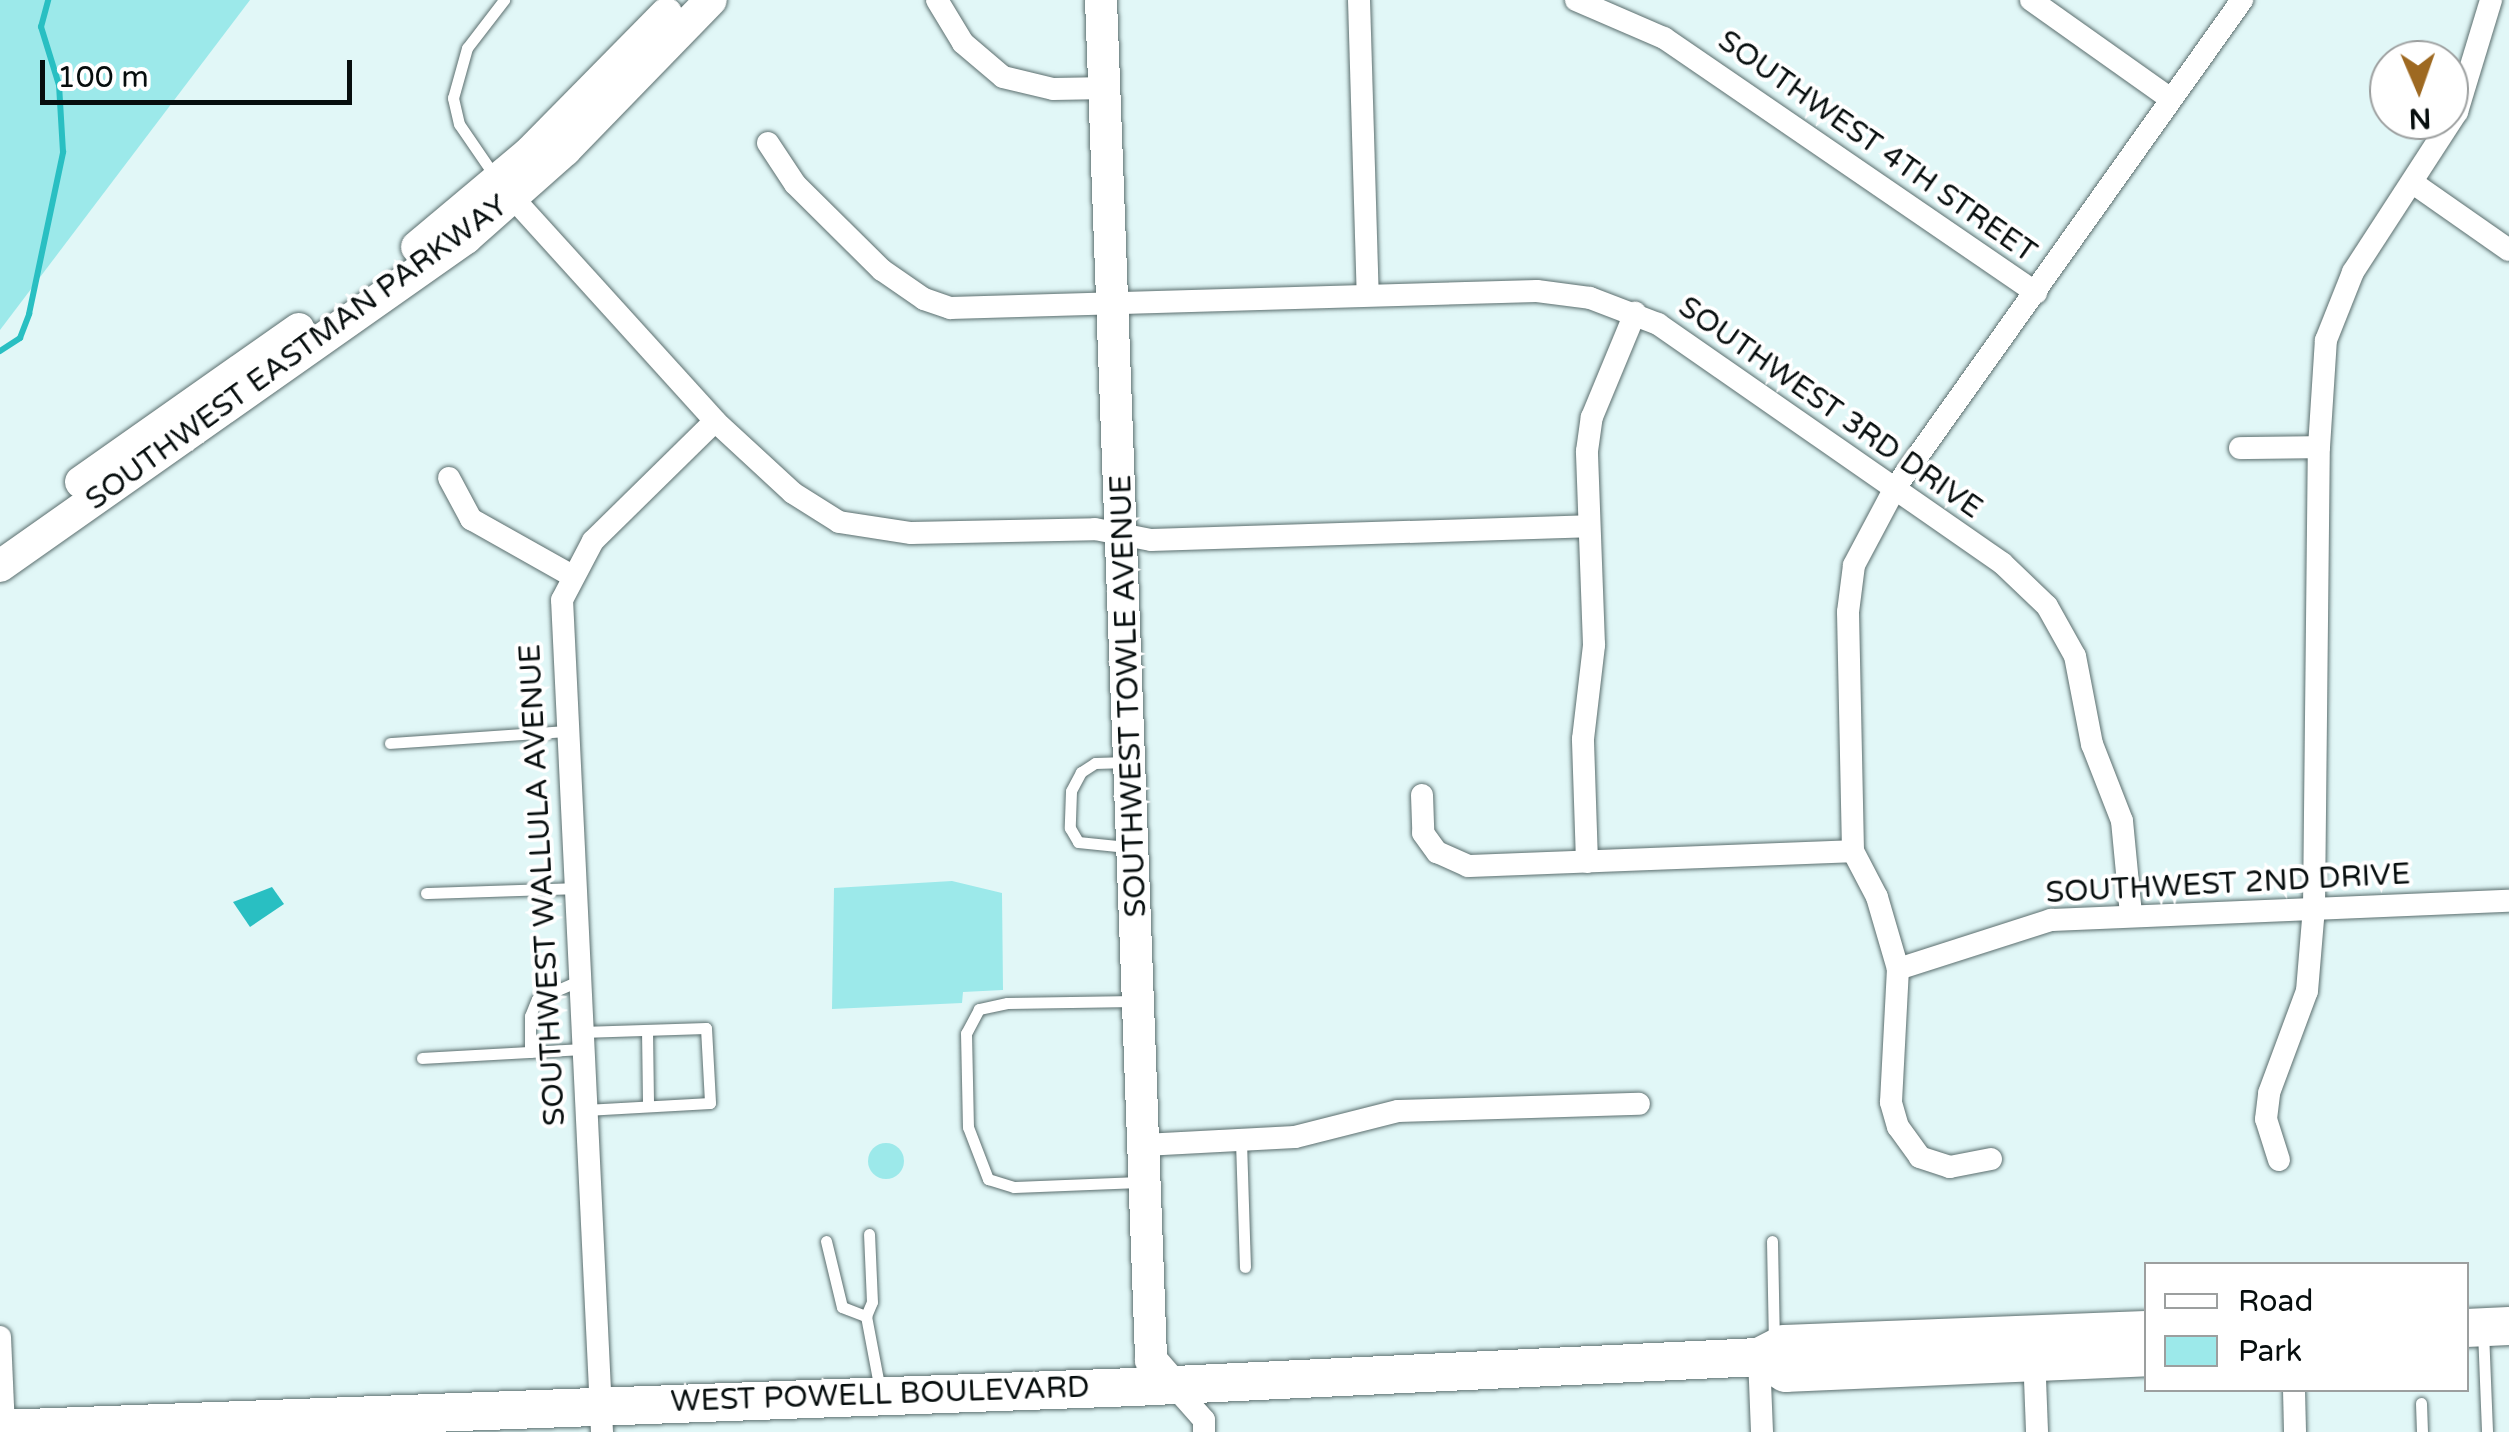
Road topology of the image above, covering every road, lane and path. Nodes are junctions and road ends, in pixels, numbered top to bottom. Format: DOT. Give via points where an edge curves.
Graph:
graph roads {
  1 [pos="504,0"];
  2 [pos="679,0"];
  3 [pos="711,0"];
  4 [pos="937,0"];
  5 [pos="1101,0"];
  6 [pos="1359,0"];
  7 [pos="1576,0"];
  8 [pos="2031,0"];
  9 [pos="2242,0"];
  10 [pos="2491,0"];
  11 [pos="1109,88"];
  12 [pos="2171,99"];
  13 [pos="768,143"];
  14 [pos="2416,184"];
  15 [pos="506,189"];
  16 [pos="2509,250"];
  17 [pos="2036,293"];
  18 [pos="1368,295"];
  19 [pos="1116,305"];
  20 [pos="1635,313"];
  21 [pos="715,421"];
  22 [pos="2318,447"];
  23 [pos="2240,448"];
  24 [pos="449,478"];
  25 [pos="1895,488"];
  26 [pos="1588,526"];
  27 [pos="1124,534"];
  28 [pos="0,539"];
  29 [pos="0,566"];
  30 [pos="572,576"];
  31 [pos="565,731"];
  32 [pos="390,743"];
  33 [pos="1131,762"];
  34 [pos="1422,796"];
  35 [pos="1134,847"];
  36 [pos="1852,851"];
  37 [pos="1587,862"];
  38 [pos="574,888"];
  39 [pos="426,893"];
  40 [pos="2509,900"];
  41 [pos="2314,908"];
  42 [pos="2131,915"];
  43 [pos="1898,969"];
  44 [pos="578,980"];
  45 [pos="1139,1001"];
  46 [pos="647,1030"];
  47 [pos="582,1041"];
  48 [pos="530,1052"];
  49 [pos="422,1058"];
  50 [pos="1638,1104"];
  51 [pos="648,1106"];
  52 [pos="585,1110"];
  53 [pos="1241,1140"];
  54 [pos="1144,1145"];
  55 [pos="1991,1159"];
  56 [pos="2279,1160"];
  57 [pos="1145,1182"];
  58 [pos="869,1234"];
  59 [pos="826,1241"];
  60 [pos="1772,1241"];
  61 [pos="1245,1267"];
  62 [pos="866,1316"];
  63 [pos="2486,1327"];
  64 [pos="2144,1330"];
  65 [pos="0,1337"];
  66 [pos="2034,1348"];
  67 [pos="1767,1353"];
  68 [pos="2144,1358"];
  69 [pos="1172,1384"];
  70 [pos="2294,1392"];
  71 [pos="881,1394"];
  72 [pos="2420,1403"];
  73 [pos="601,1418"];
  74 [pos="191,1426"];
  75 [pos="2,1429"];
  76 [pos="1204,1432"];
  77 [pos="1762,1432"];
  78 [pos="2038,1432"];
  79 [pos="2296,1432"];
  80 [pos="2422,1432"];
  81 [pos="2487,1432"];
  1 -- 15 [label="lane" via="460,60 453,98 476,155"];
  2 -- 15 [label="main road, SOUTHWEST EASTMAN PARKWAY"];
  3 -- 15 [label="main road, SOUTHWEST EASTMAN PARKWAY"];
  4 -- 11 [label="street" via="963,44 1004,77 1054,90"];
  5 -- 11 [label="main road, SOUTHWEST TOWLE AVENUE"];
  6 -- 18 [label="street"];
  7 -- 17 [label="street, SOUTHWEST 4TH STREET" via="1675,46"];
  8 -- 12 [label="street"];
  9 -- 12 [label="street"];
  10 -- 14 [label="street" via="2457,112"];
  11 -- 19 [label="main road, SOUTHWEST TOWLE AVENUE"];
  12 -- 17 [label="street"];
  13 -- 19 [label="street, SOUTHWEST 3RD DRIVE" via="795,184 924,300 975,310"];
  14 -- 16 [label="street"];
  14 -- 22 [label="street" via="2353,272 2334,315 2322,364"];
  15 -- 21 [label="street"];
  15 -- 28 [label="main road, SOUTHWEST EASTMAN PARKWAY"];
  15 -- 29 [label="main road, SOUTHWEST EASTMAN PARKWAY" via="436,260"];
  17 -- 25 [label="street"];
  18 -- 19 [label="street, SOUTHWEST 3RD DRIVE"];
  18 -- 20 [label="street, SOUTHWEST 3RD DRIVE" via="1537,290"];
  19 -- 27 [label="main road, SOUTHWEST TOWLE AVENUE"];
  20 -- 25 [label="street, SOUTHWEST 3RD DRIVE" via="1688,341"];
  20 -- 26 [label="street" via="1589,432"];
  21 -- 27 [label="street" via="815,509 865,529 1095,528"];
  21 -- 30 [label="street, SOUTHWEST WALLULA AVENUE" via="594,541"];
  22 -- 23 [label="street"];
  22 -- 41 [label="street"];
  24 -- 30 [label="street" via="471,519"];
  25 -- 36 [label="street" via="1864,538 1850,586"];
  25 -- 42 [label="street, SOUTHWEST 3RD DRIVE" via="2016,575 2064,630 2083,682 2099,769 2122,821"];
  26 -- 27 [label="street" via="1151,540"];
  26 -- 37 [label="street" via="1594,645 1584,727"];
  27 -- 33 [label="main road, SOUTHWEST TOWLE AVENUE"];
  30 -- 31 [label="street, SOUTHWEST WALLULA AVENUE" via="560,626"];
  31 -- 32 [label="lane"];
  31 -- 38 [label="street, SOUTHWEST WALLULA AVENUE"];
  33 -- 35 [label="main road, SOUTHWEST TOWLE AVENUE"];
  33 -- 35 [label="lane" via="1095,763 1081,772 1071,790 1070,828 1078,842"];
  34 -- 37 [label="street" via="1423,833 1437,852 1468,866"];
  35 -- 45 [label="main road, SOUTHWEST TOWLE AVENUE"];
  36 -- 37 [label="street"];
  36 -- 43 [label="street" via="1877,897"];
  38 -- 39 [label="lane"];
  38 -- 44 [label="street, SOUTHWEST WALLULA AVENUE"];
  40 -- 41 [label="street, SOUTHWEST 2ND DRIVE"];
  41 -- 42 [label="street, SOUTHWEST 2ND DRIVE"];
  41 -- 56 [label="street" via="2307,990 2269,1093 2266,1119"];
  42 -- 43 [label="street, SOUTHWEST 2ND DRIVE" via="2037,923"];
  43 -- 55 [label="street" via="1890,1076 1898,1128 1920,1157 1937,1166"];
  44 -- 47 [label="street, SOUTHWEST WALLULA AVENUE"];
  44 -- 48 [label="lane" via="538,999 530,1016"];
  45 -- 54 [label="main road, SOUTHWEST TOWLE AVENUE"];
  45 -- 57 [label="lane" via="1015,1002 980,1010 966,1033 968,1127 988,1179 1014,1186"];
  46 -- 47 [label="lane"];
  46 -- 51 [label="lane"];
  46 -- 51 [label="lane" via="706,1028 710,1103"];
  47 -- 48 [label="lane"];
  47 -- 52 [label="street, SOUTHWEST WALLULA AVENUE"];
  48 -- 49 [label="lane"];
  50 -- 53 [label="street" via="1398,1112 1294,1137"];
  51 -- 52 [label="lane"];
  52 -- 73 [label="street, SOUTHWEST WALLULA AVENUE"];
  53 -- 54 [label="street"];
  53 -- 61 [label="lane"];
  54 -- 57 [label="main road, SOUTHWEST TOWLE AVENUE"];
  57 -- 69 [label="main road, SOUTHWEST TOWLE AVENUE" via="1152,1360"];
  58 -- 62 [label="lane" via="872,1302"];
  59 -- 62 [label="lane" via="842,1308"];
  60 -- 67 [label="lane"];
  62 -- 71 [label="lane"];
  63 -- 81 [label="lane"];
  64 -- 66 [label="main road, WEST POWELL BOULEVARD"];
  65 -- 75 [label="street"];
  66 -- 67 [label="main road, WEST POWELL BOULEVARD" via="1786,1374"];
  66 -- 68 [label="main road, WEST POWELL BOULEVARD"];
  66 -- 78 [label="street"];
  67 -- 69 [label="main road, WEST POWELL BOULEVARD"];
  67 -- 77 [label="street"];
  69 -- 71 [label="main road, WEST POWELL BOULEVARD"];
  69 -- 76 [label="street" via="1204,1420"];
  70 -- 79 [label="street"];
  71 -- 73 [label="main road, WEST POWELL BOULEVARD"];
  72 -- 80 [label="lane"];
  73 -- 74 [label="main road, WEST POWELL BOULEVARD"];
  74 -- 75 [label="main road, WEST POWELL BOULEVARD"];
}
